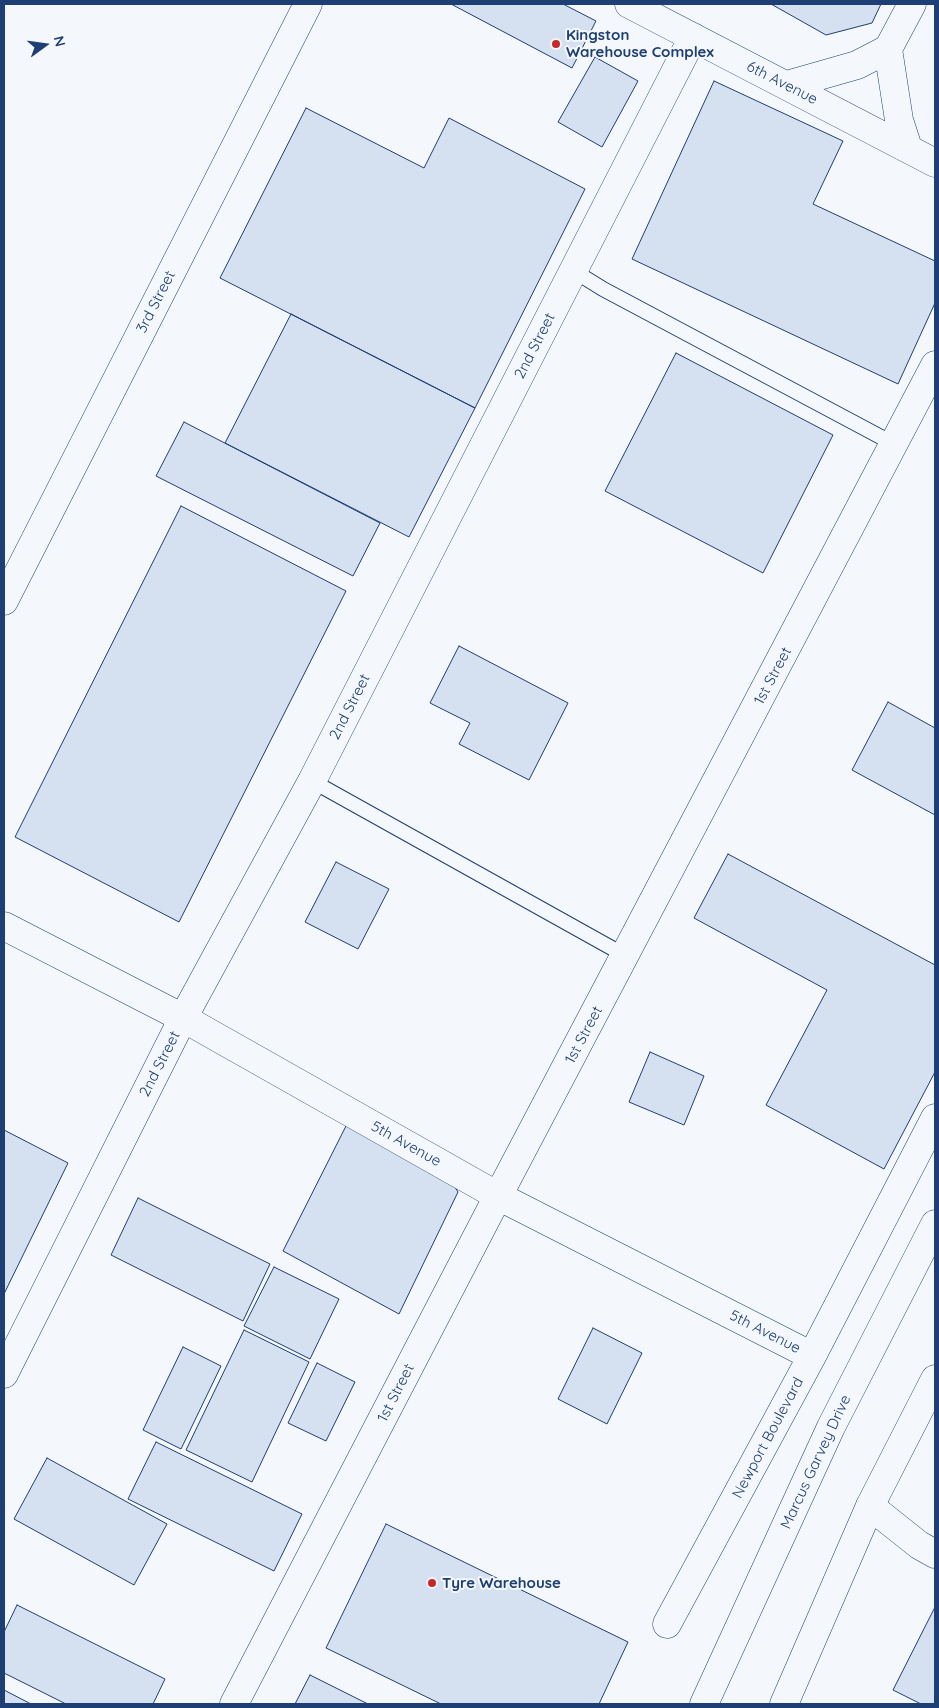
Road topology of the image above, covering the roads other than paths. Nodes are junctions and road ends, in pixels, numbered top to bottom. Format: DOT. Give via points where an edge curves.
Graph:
graph roads {
  1 [pos="308,4"];
  2 [pos="629,4"];
  3 [pos="912,4"];
  4 [pos="693,37"];
  5 [pos="888,49"];
  6 [pos="787,85"];
  7 [pos="908,148"];
  8 [pos="935,163"];
  9 [pos="574,271"];
  10 [pos="935,365"];
  11 [pos="894,444"];
  12 [pos="4,601"];
  13 [pos="312,781"];
  14 [pos="4,926"];
  15 [pos="626,956"];
  16 [pos="183,1018"];
  17 [pos="935,1118"];
  18 [pos="498,1196"];
  19 [pos="935,1224"];
  20 [pos="812,1356"];
  21 [pos="4,1374"];
  22 [pos="935,1379"];
  23 [pos="870,1506"];
  24 [pos="935,1554"];
  25 [pos="667,1624"];
  26 [pos="234,1704"];
  27 [pos="704,1704"];
  28 [pos="784,1704"];
  1 -- 12 [label="main road, 3rd Street"];
  2 -- 4 [label="main road, 6th Avenue"];
  3 -- 5 [label="main road"];
  4 -- 6 [label="main road, 6th Avenue"];
  4 -- 9 [label="main road, 2nd Street"];
  5 -- 6 [label="main road" via="857,65"];
  5 -- 7 [label="main road" via="899,120"];
  6 -- 7 [label="main road, 6th Avenue"];
  7 -- 8 [label="main road, 6th Avenue"];
  9 -- 11 [label="lane"];
  9 -- 13 [label="main road, 2nd Street"];
  10 -- 11 [label="main road, 1st Street"];
  11 -- 15 [label="main road, 1st Street"];
  13 -- 15 [label="lane"];
  13 -- 16 [label="main road, 2nd Street"];
  14 -- 16 [label="main road, 5th Avenue"];
  15 -- 18 [label="main road, 1st Street"];
  16 -- 18 [label="main road, 5th Avenue"];
  16 -- 21 [label="main road, 2nd Street"];
  17 -- 20 [label="main road, Newport Boulevard"];
  18 -- 20 [label="main road, 5th Avenue"];
  18 -- 26 [label="main road, 1st Street"];
  19 -- 27 [label="main road, Marcus Garvey Drive" via="831,1427"];
  20 -- 25 [label="main road, Newport Boulevard"];
  22 -- 23 [label="main road"];
  23 -- 24 [label="main road"];
  23 -- 28 [label="main road"];
}
